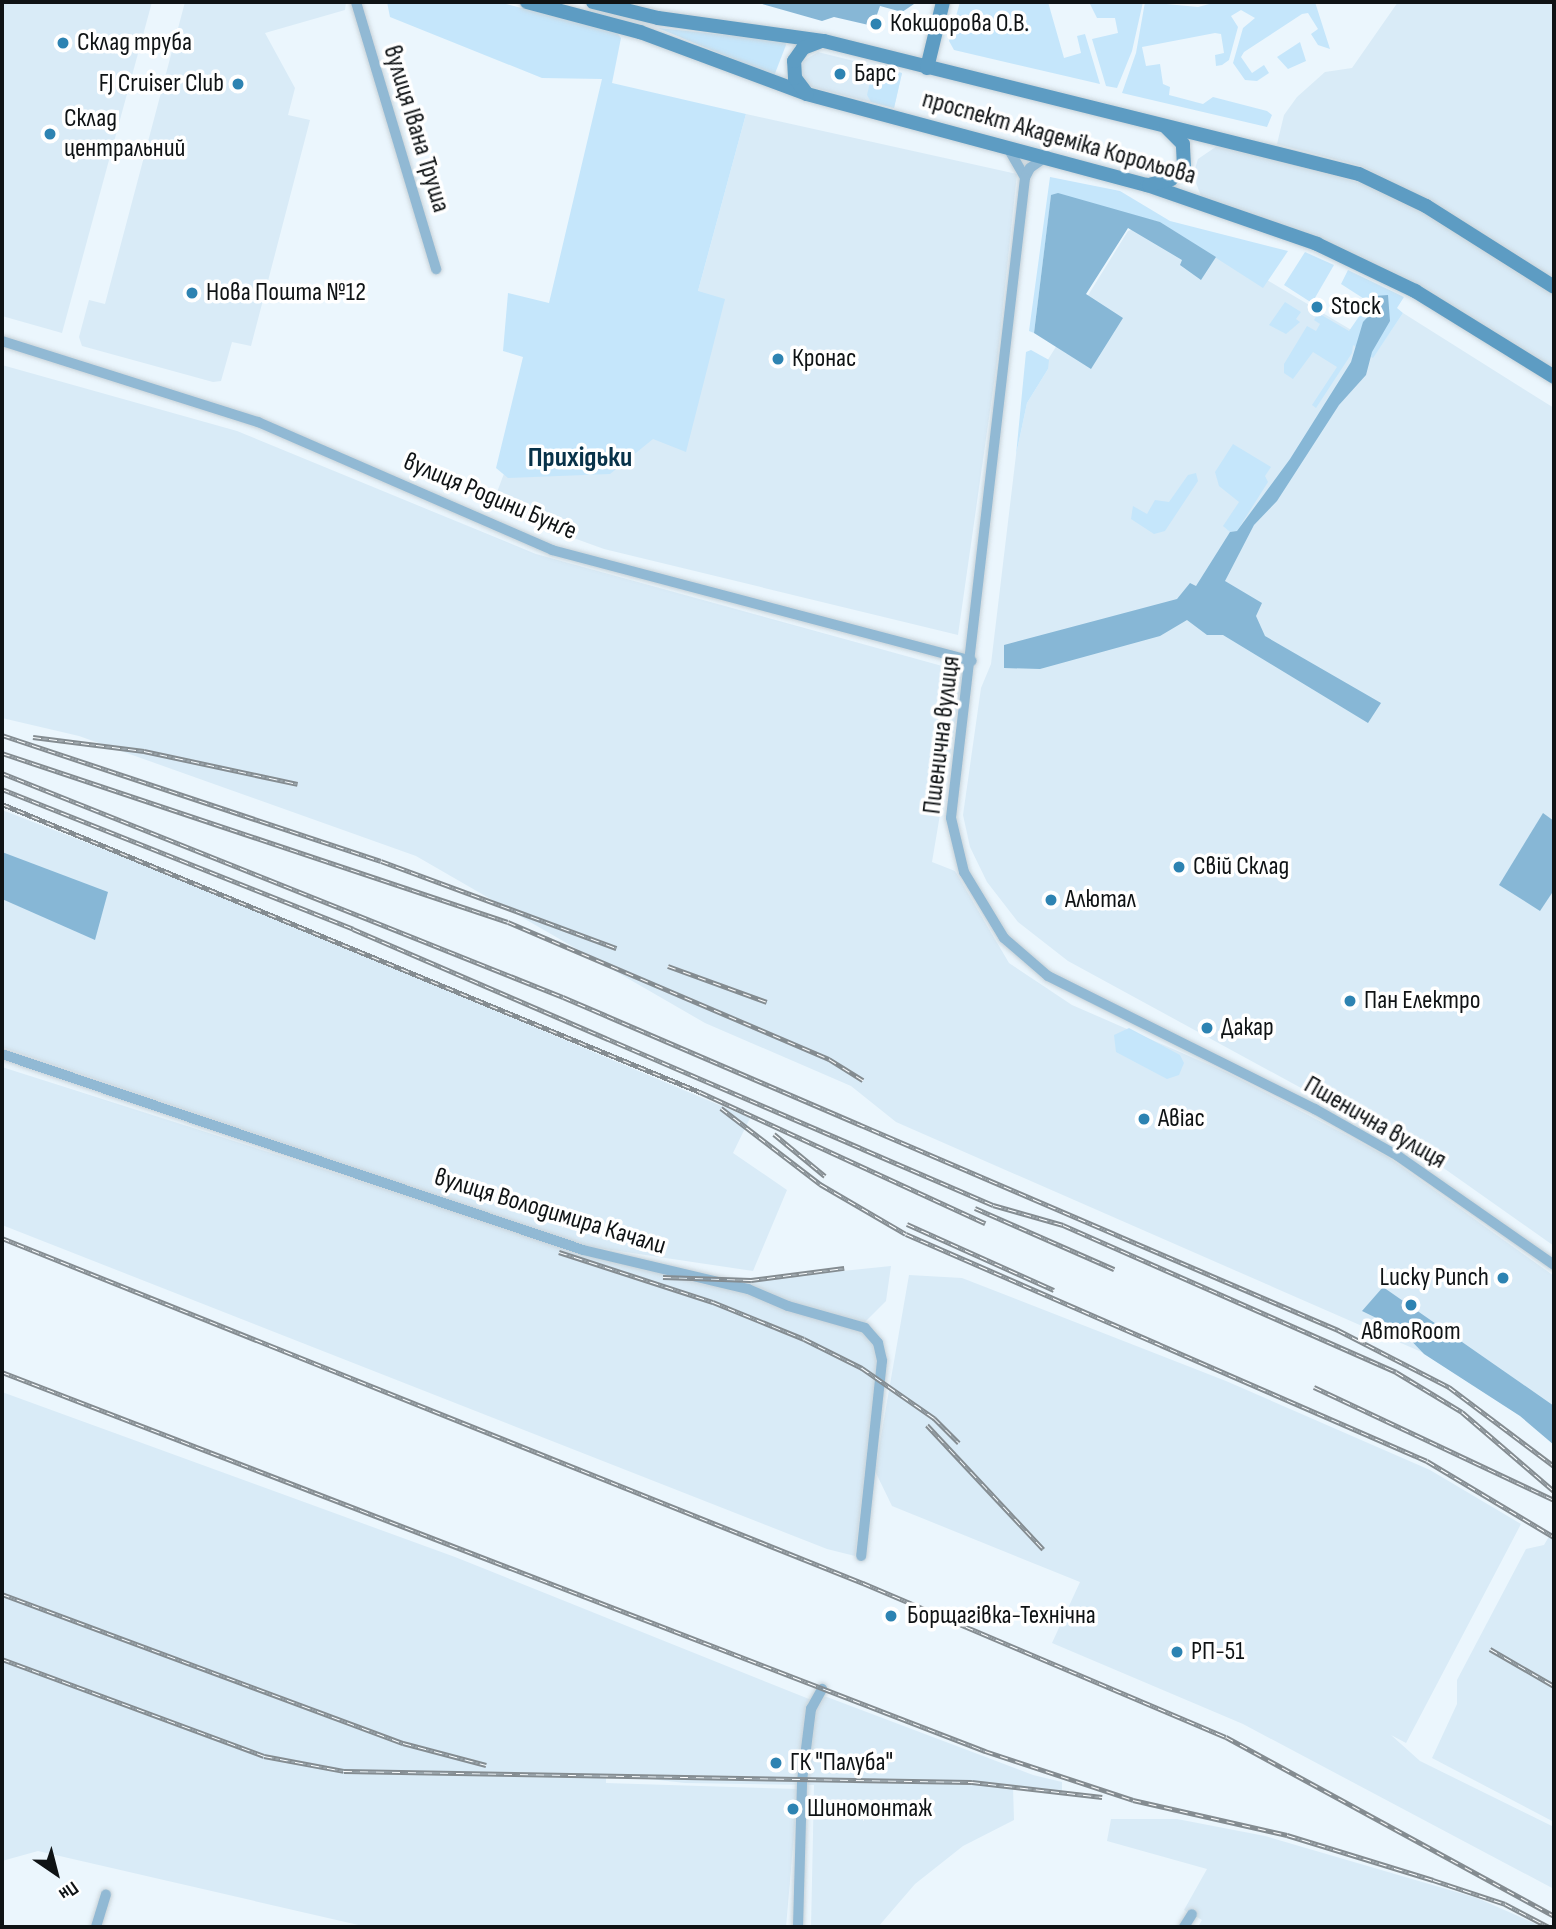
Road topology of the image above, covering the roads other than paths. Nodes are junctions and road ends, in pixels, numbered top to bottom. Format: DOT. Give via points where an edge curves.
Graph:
graph roads {
  1 [pos="356,2"];
  2 [pos="527,2"];
  3 [pos="593,2"];
  4 [pos="943,2"];
  5 [pos="824,41"];
  6 [pos="927,68"];
  7 [pos="807,94"];
  8 [pos="1166,127"];
  9 [pos="1001,142"];
  10 [pos="1049,156"];
  11 [pos="1025,178"];
  12 [pos="1147,185"];
  13 [pos="436,269"];
  14 [pos="1554,286"];
  15 [pos="2,341"];
  16 [pos="1554,377"];
  17 [pos="972,662"];
  18 [pos="2,1054"];
  19 [pos="1554,1265"];
  20 [pos="861,1556"];
  21 [pos="822,1689"];
  22 [pos="106,1894"];
  23 [pos="1192,1914"];
  24 [pos="96,1927"];
  25 [pos="798,1927"];
  26 [pos="1184,1927"];
  1 -- 13 [label="street, вулиця Івана Труша"];
  2 -- 7 [label="main road, проспект Академіка Корольова" via="640,32"];
  3 -- 5 [label="main road, проспект Академіка Корольова" via="659,18"];
  4 -- 6 [label="main road"];
  5 -- 6 [label="main road, проспект Академіка Корольова"];
  5 -- 7 [label="main road" via="803,48 794,61 795,78"];
  6 -- 8 [label="main road, проспект Академіка Корольова"];
  7 -- 9 [label="main road, проспект Академіка Корольова"];
  8 -- 12 [label="main road" via="1183,144 1184,166 1171,179"];
  8 -- 14 [label="main road, проспект Академіка Корольова" via="1359,174 1426,206"];
  9 -- 10 [label="main road, проспект Академіка Корольова"];
  9 -- 11 [label="street" via="1018,159"];
  10 -- 11 [label="street" via="1030,167"];
  10 -- 12 [label="main road, проспект Академіка Корольова"];
  11 -- 17 [label="street, Пшенична вулиця"];
  12 -- 16 [label="main road, проспект Академіка Корольова" via="1347,257 1415,291"];
  15 -- 17 [label="street, вулиця Родини Бунґе" via="258,422 552,550"];
  17 -- 19 [label="street, Пшенична вулиця" via="951,818 955,842 986,911 1020,955 1080,993 1315,1109 1398,1156"];
  18 -- 20 [label="street, вулиця Володимира Качали" via="583,1250 748,1289 865,1328 878,1343 882,1361"];
  21 -- 25 [label="street" via="811,1709 802,1781"];
  22 -- 24 [label="street"];
  23 -- 26 [label="street"];
}
